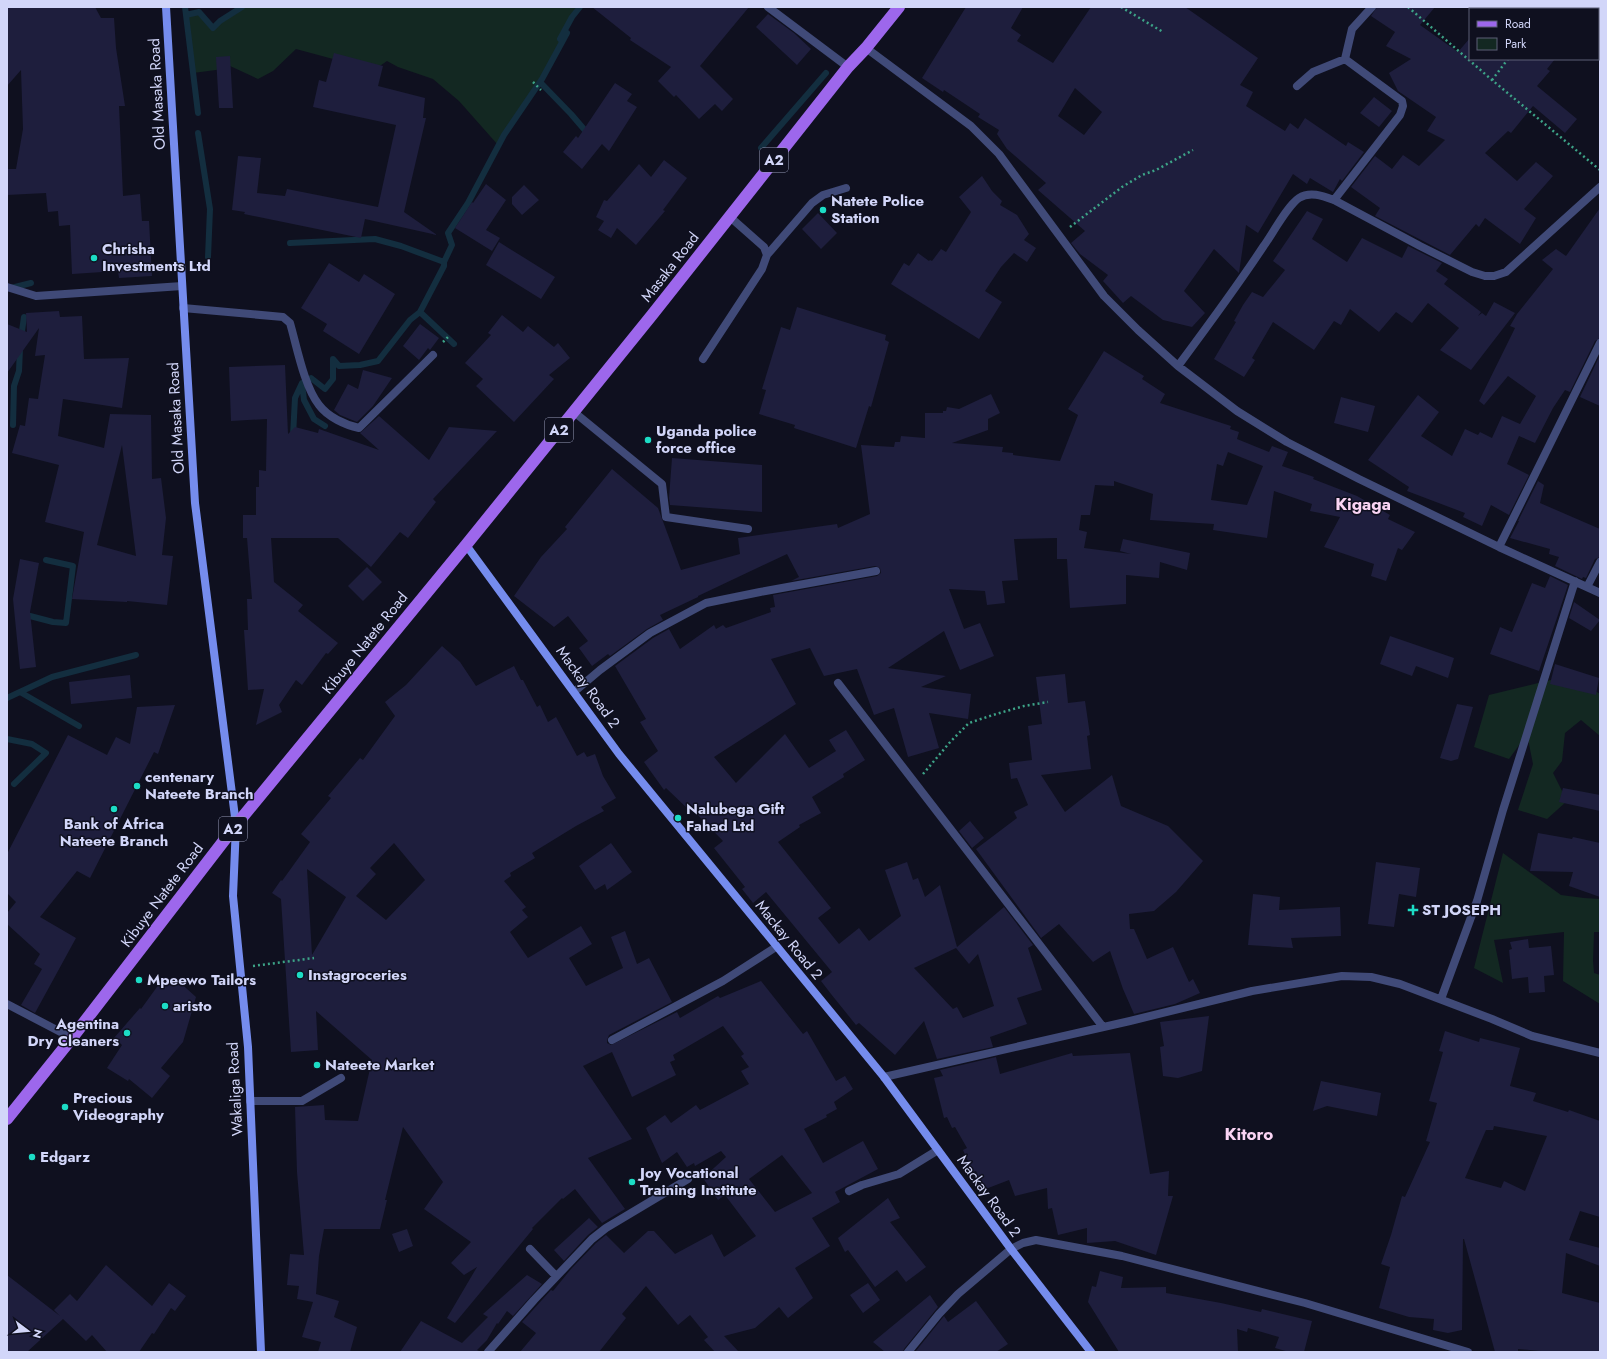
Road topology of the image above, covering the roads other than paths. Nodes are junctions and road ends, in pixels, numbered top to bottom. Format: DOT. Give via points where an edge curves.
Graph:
graph roads {
  1 [pos="166,7"];
  2 [pos="768,7"];
  3 [pos="899,7"];
  4 [pos="1372,7"];
  5 [pos="866,48"];
  6 [pos="1345,59"];
  7 [pos="848,67"];
  8 [pos="1297,86"];
  9 [pos="1600,187"];
  10 [pos="846,188"];
  11 [pos="1334,200"];
  12 [pos="730,216"];
  13 [pos="767,255"];
  14 [pos="182,286"];
  15 [pos="7,287"];
  16 [pos="183,308"];
  17 [pos="1600,343"];
  18 [pos="433,355"];
  19 [pos="703,359"];
  20 [pos="1178,366"];
  21 [pos="574,412"];
  22 [pos="748,529"];
  23 [pos="466,545"];
  24 [pos="1499,547"];
  25 [pos="1600,562"];
  26 [pos="876,571"];
  27 [pos="1575,581"];
  28 [pos="1587,587"];
  29 [pos="1600,593"];
  30 [pos="838,683"];
  31 [pos="574,692"];
  32 [pos="236,825"];
  33 [pos="776,947"];
  34 [pos="1441,999"];
  35 [pos="7,1004"];
  36 [pos="1104,1027"];
  37 [pos="72,1038"];
  38 [pos="612,1040"];
  39 [pos="1600,1053"];
  40 [pos="884,1077"];
  41 [pos="341,1078"];
  42 [pos="250,1101"];
  43 [pos="7,1119"];
  44 [pos="938,1150"];
  45 [pos="688,1179"];
  46 [pos="849,1191"];
  47 [pos="530,1249"];
  48 [pos="1011,1249"];
  49 [pos="556,1276"];
  50 [pos="261,1352"];
  51 [pos="488,1352"];
  52 [pos="908,1352"];
  53 [pos="1091,1352"];
  54 [pos="1468,1352"];
  1 -- 14 [label="main road, Old Masaka Road"];
  2 -- 7 [label="street"];
  3 -- 5 [label="main road, Masaka Road / A2"];
  4 -- 6 [label="street" via="1352,29"];
  5 -- 7 [label="main road, Masaka Road / A2"];
  5 -- 20 [label="street" via="971,126 999,154 1104,296"];
  6 -- 8 [label="street" via="1313,72"];
  6 -- 11 [label="street" via="1402,101 1403,106 1400,115"];
  7 -- 12 [label="main road, Masaka Road / A2"];
  9 -- 11 [label="street" via="1506,272 1494,276 1472,272"];
  10 -- 13 [label="street" via="812,203"];
  11 -- 20 [label="street" via="1310,194 1299,198 1290,207"];
  12 -- 13 [label="street" via="764,246"];
  12 -- 21 [label="main road, Masaka Road / A2"];
  13 -- 19 [label="street" via="762,269"];
  14 -- 15 [label="street" via="36,296"];
  14 -- 16 [label="main road, Old Masaka Road"];
  16 -- 18 [label="street" via="283,317 290,323 308,387 319,406 345,425 359,428"];
  16 -- 32 [label="main road, Old Masaka Road" via="195,503"];
  17 -- 24 [label="street"];
  20 -- 24 [label="street" via="1237,411 1287,442"];
  21 -- 22 [label="street" via="662,484 666,517"];
  21 -- 23 [label="main road, Masaka Road / A2"];
  23 -- 31 [label="main road, Mackay Road 2"];
  23 -- 32 [label="main road, Kibuye Natete Road / A2"];
  24 -- 27 [label="street"];
  25 -- 28 [label="street"];
  26 -- 31 [label="street" via="706,603 650,633"];
  27 -- 28 [label="street"];
  27 -- 34 [label="street" via="1478,901"];
  28 -- 29 [label="street"];
  30 -- 36 [label="street"];
  31 -- 33 [label="main road, Mackay Road 2" via="619,754"];
  32 -- 37 [label="main road, Kibuye Natete Road / A2"];
  32 -- 42 [label="main road, Wakaliga Road" via="233,896 248,1048"];
  33 -- 38 [label="street" via="723,981"];
  33 -- 40 [label="main road, Mackay Road 2"];
  34 -- 36 [label="street" via="1400,984 1371,977 1342,976 1252,991"];
  34 -- 39 [label="street" via="1532,1036"];
  35 -- 37 [label="street"];
  36 -- 40 [label="street"];
  37 -- 43 [label="main road, Kibuye Natete Road / A2"];
  40 -- 44 [label="main road, Mackay Road 2"];
  41 -- 42 [label="street" via="302,1101"];
  42 -- 50 [label="main road, Wakaliga Road"];
  44 -- 46 [label="street" via="899,1174"];
  44 -- 48 [label="main road, Mackay Road 2"];
  45 -- 49 [label="street" via="606,1228"];
  47 -- 49 [label="street"];
  48 -- 52 [label="street" via="958,1294"];
  48 -- 53 [label="main road, Mackay Road 2"];
  48 -- 54 [label="street" via="1036,1240 1122,1256 1305,1303"];
  49 -- 51 [label="street"];
}
